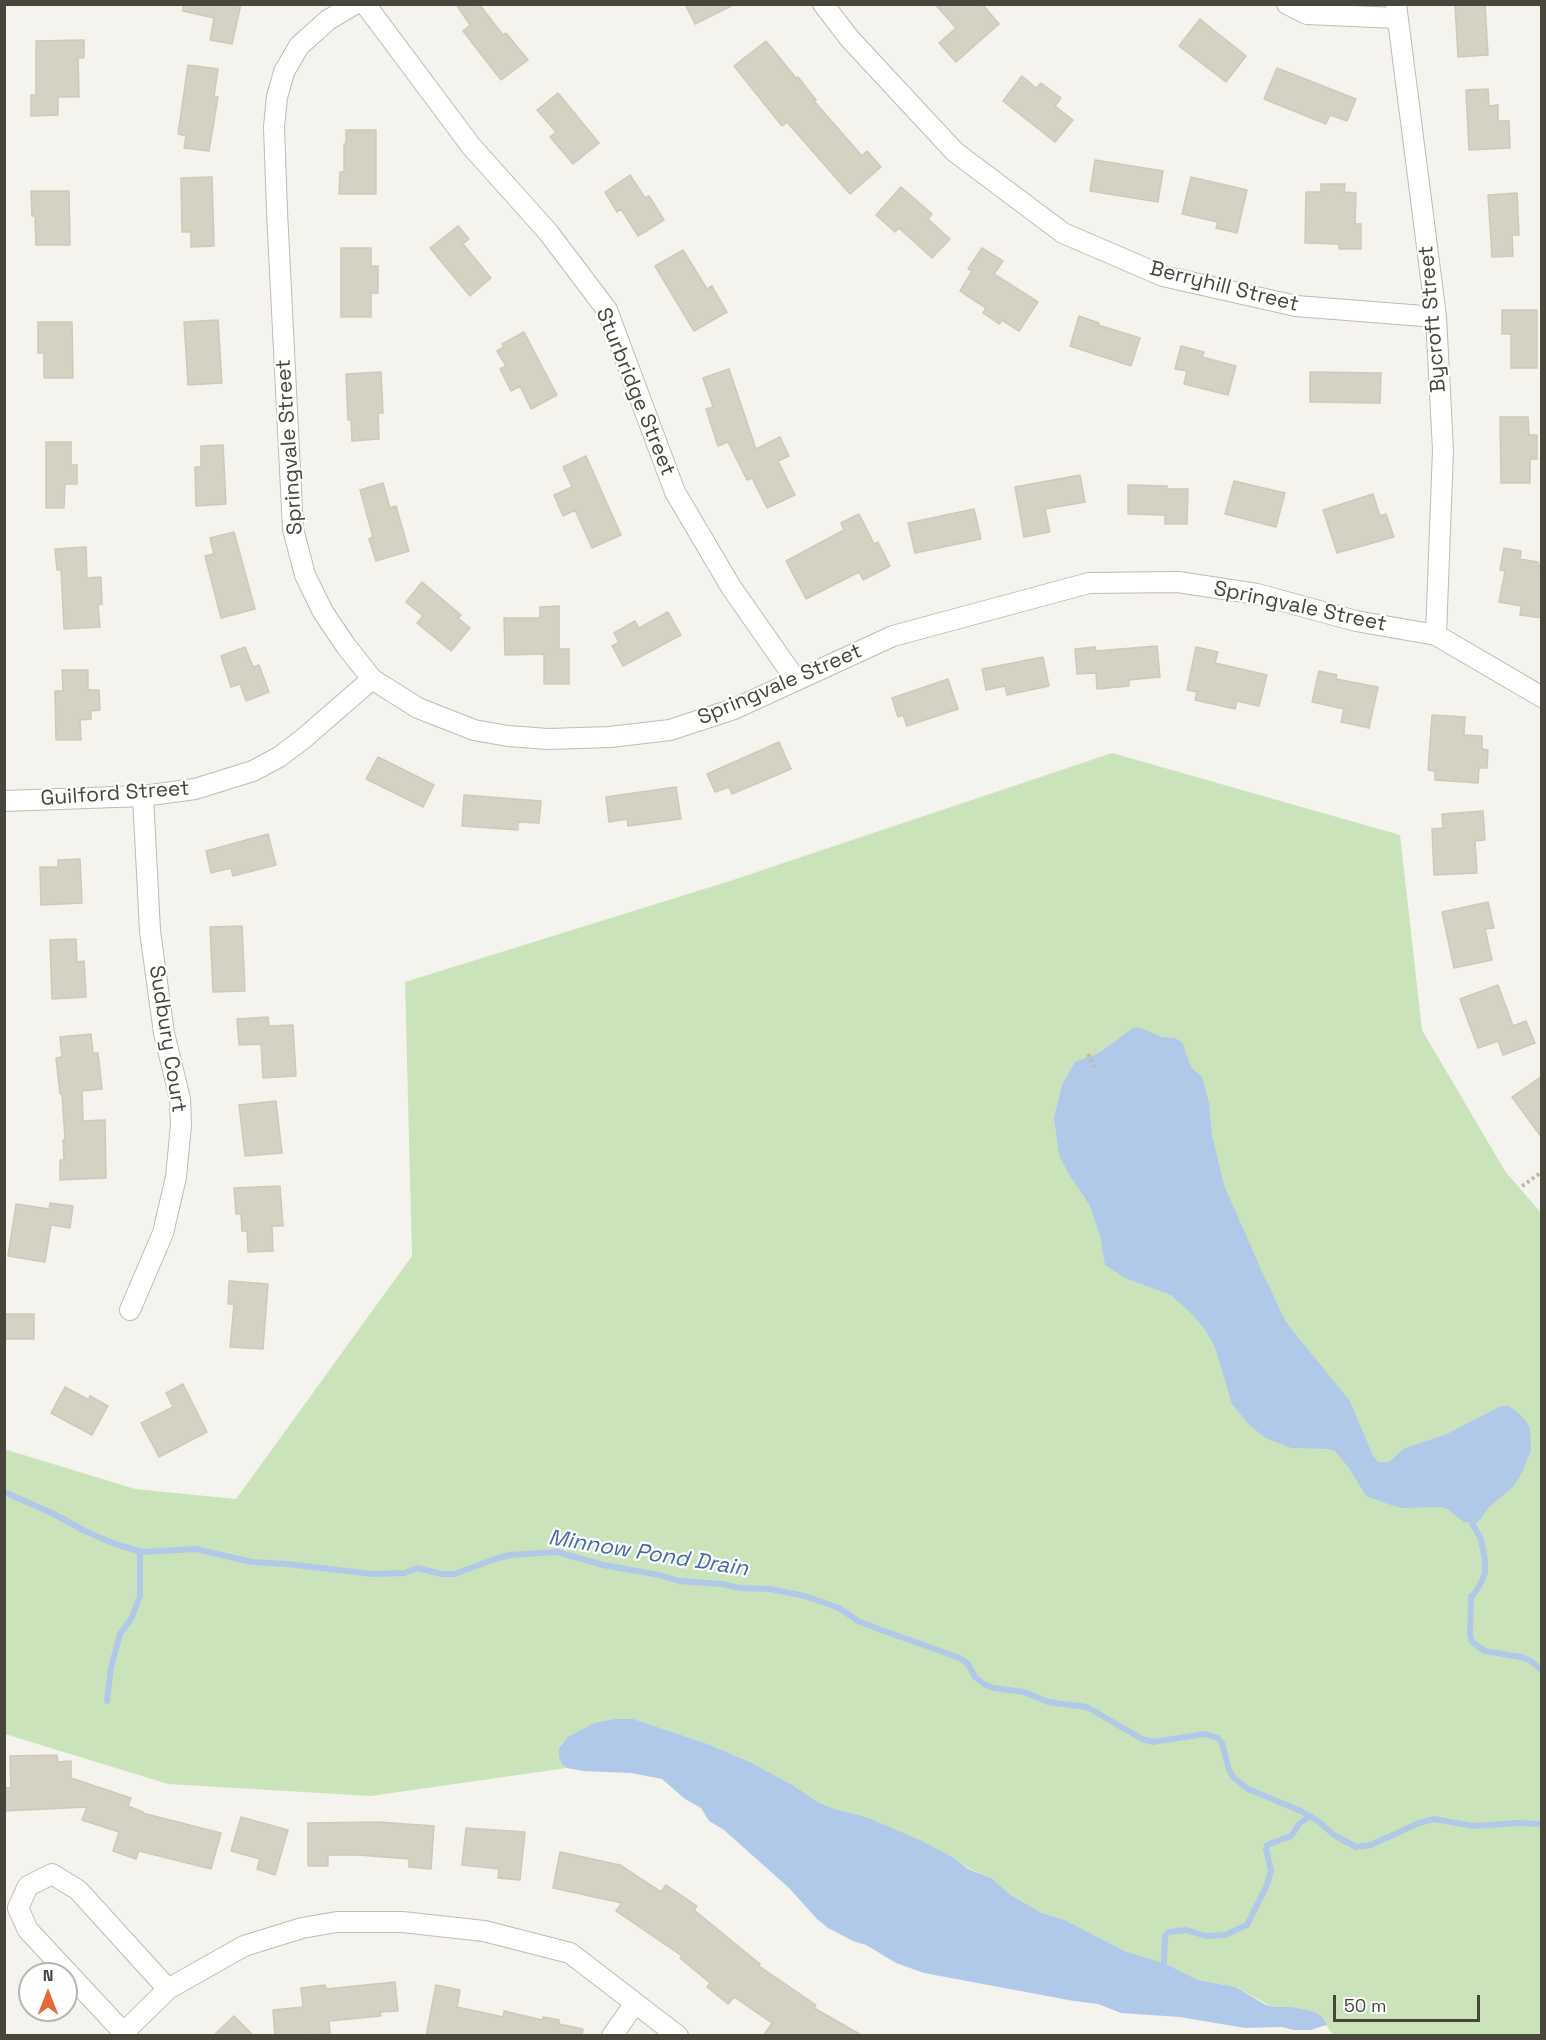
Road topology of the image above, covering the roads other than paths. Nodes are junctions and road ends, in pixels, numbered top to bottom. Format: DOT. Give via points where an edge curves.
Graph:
graph roads {
  1 [pos="356,4"];
  2 [pos="365,4"];
  3 [pos="824,4"];
  4 [pos="1287,4"];
  5 [pos="1396,11"];
  6 [pos="1436,317"];
  7 [pos="1436,636"];
  8 [pos="372,679"];
  9 [pos="796,680"];
  10 [pos="1542,697"];
  11 [pos="143,796"];
  12 [pos="4,801"];
  13 [pos="130,1310"];
  14 [pos="168,1989"];
  15 [pos="635,2003"];
  16 [pos="122,2034"];
  17 [pos="612,2036"];
  18 [pos="678,2036"];
  1 -- 8 [label="street, Springvale Street" via="328,20 299,46 284,72 274,127 293,529 305,575 323,612"];
  2 -- 9 [label="street, Sturbridge Street" via="471,146 548,232 607,310 675,492 731,587"];
  3 -- 6 [label="street, Berryhill Street" via="850,39 955,152 1064,233 1163,276 1185,281 1296,306"];
  4 -- 5 [label="street" via="1307,14"];
  5 -- 6 [label="street, Bycroft Street"];
  6 -- 7 [label="street, Bycroft Street" via="1443,450"];
  7 -- 9 [label="street, Springvale Street" via="1356,621 1235,590 1178,582 1089,583 893,636"];
  7 -- 10 [label="street, Springvale Street"];
  8 -- 9 [label="street, Springvale Street" via="418,708 474,730 548,739 670,730 735,709"];
  8 -- 11 [label="street, Guilford Street" via="303,739 253,771 195,789"];
  11 -- 12 [label="street, Guilford Street"];
  11 -- 13 [label="street, Sudbury Court" via="150,932 164,1033 180,1099 181,1125 176,1177 164,1233"];
  14 -- 15 [label="street" via="244,1946 302,1928 337,1922 402,1922 484,1931 570,1953"];
  14 -- 16 [label="street"];
  14 -- 16 [label="street" via="78,1890 52,1874 28,1886 18,1908 28,1930"];
  15 -- 17 [label="street"];
  15 -- 18 [label="street"];
}
